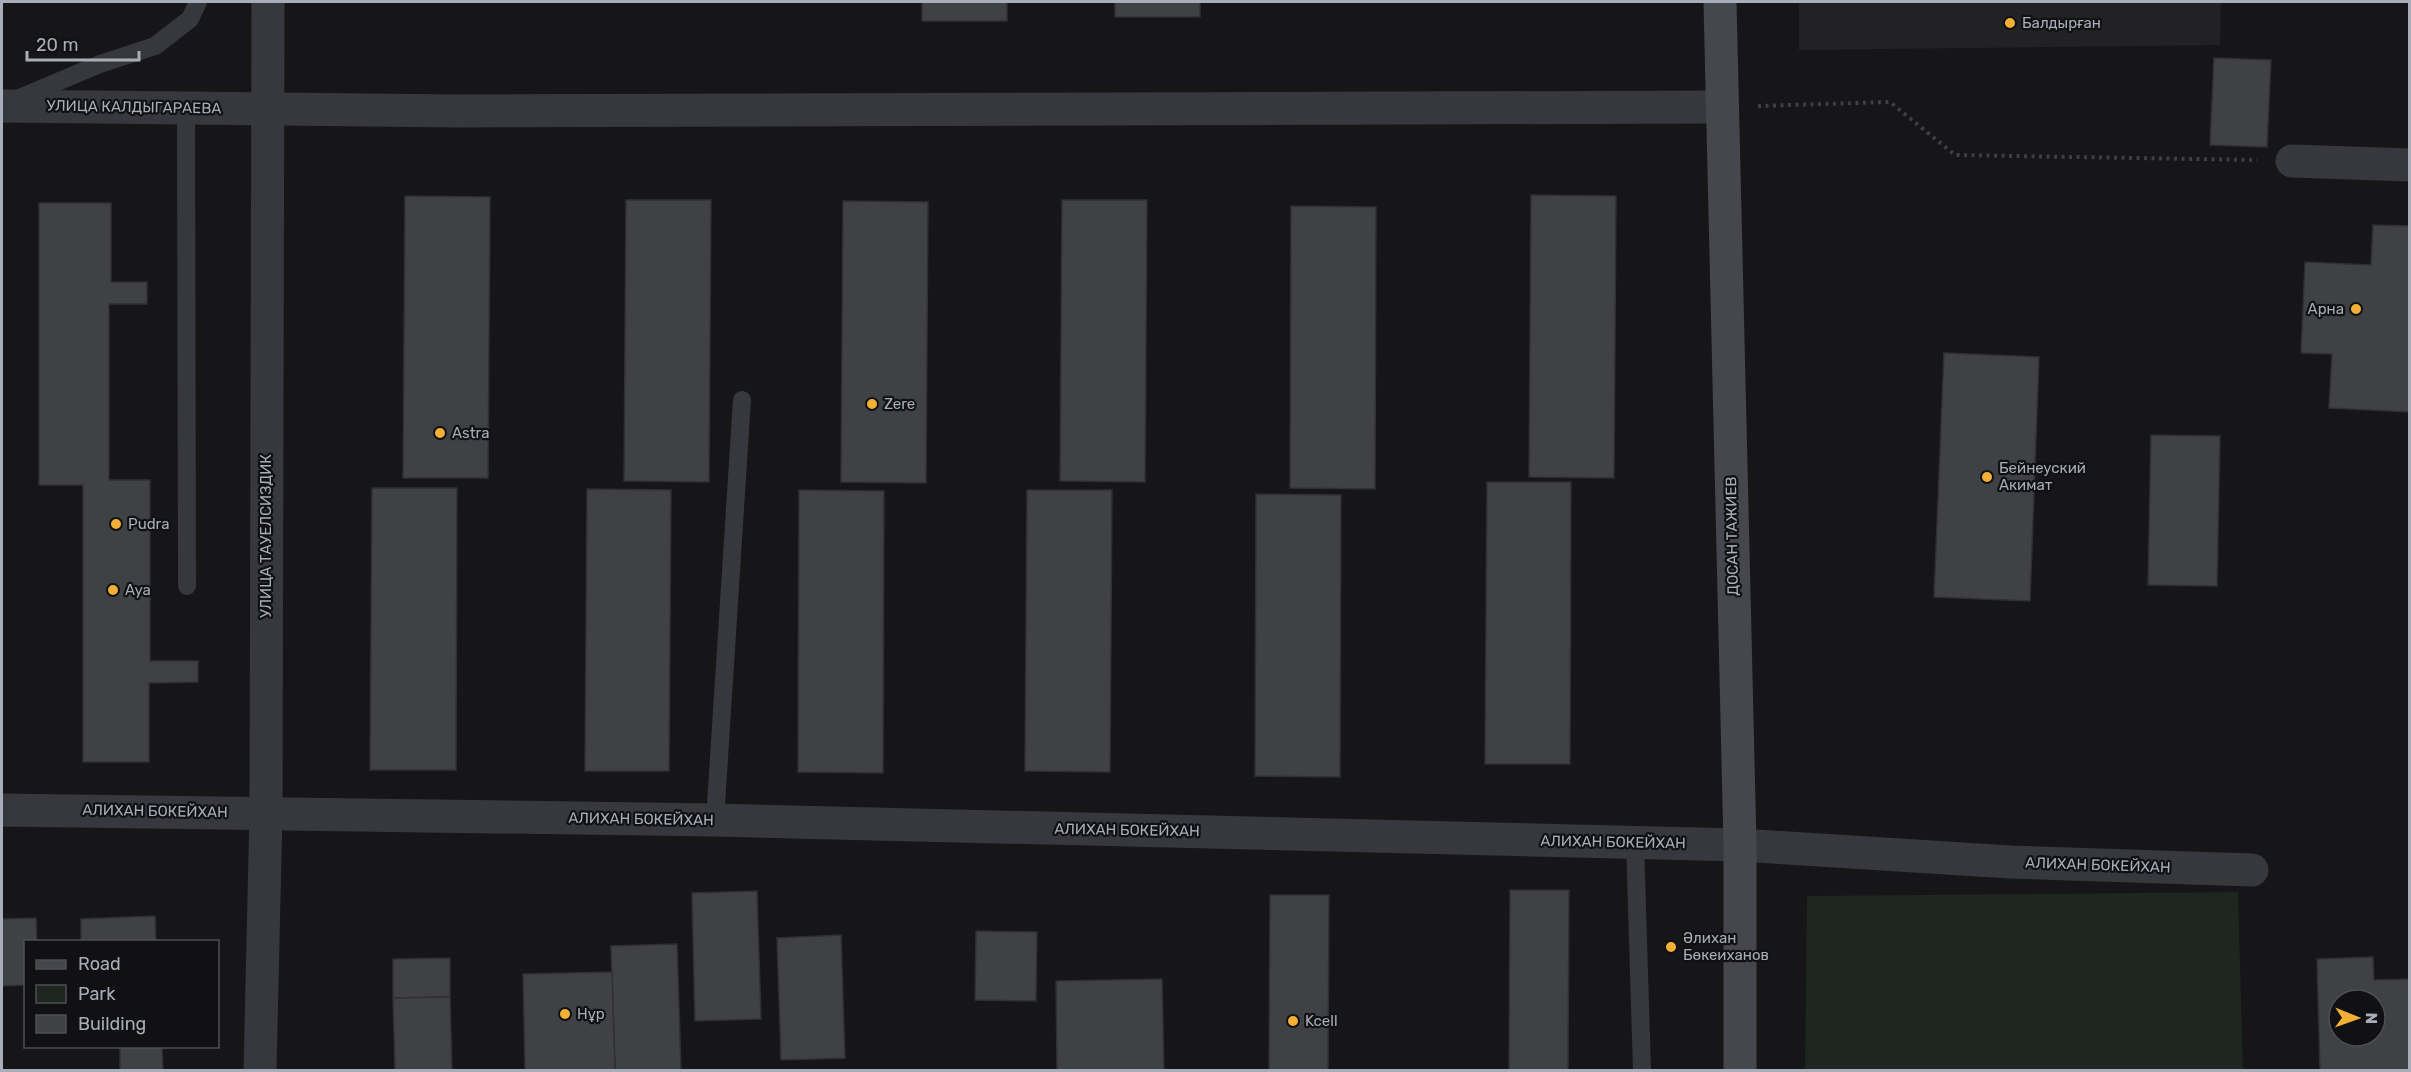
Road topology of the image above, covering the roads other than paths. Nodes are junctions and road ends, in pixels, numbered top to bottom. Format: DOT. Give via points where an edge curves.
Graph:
graph roads {
  1 [pos="198,2"];
  2 [pos="268,2"];
  3 [pos="1720,2"];
  4 [pos="2,106"];
  5 [pos="186,107"];
  6 [pos="1722,107"];
  7 [pos="267,108"];
  8 [pos="2292,161"];
  9 [pos="2409,165"];
  10 [pos="741,400"];
  11 [pos="187,586"];
  12 [pos="2,810"];
  13 [pos="266,813"];
  14 [pos="715,820"];
  15 [pos="1635,843"];
  16 [pos="1740,845"];
  17 [pos="2252,870"];
  18 [pos="261,1071"];
  19 [pos="1642,1071"];
  20 [pos="1740,1071"];
  1 -- 4 [label="lane" via="190,19 156,46 100,64"];
  2 -- 7 [label="street, УЛИЦА ТАУЕЛСИЗДИК"];
  3 -- 6 [label="street, ДОСАН ТАЖИЕВ"];
  4 -- 5 [label="street, УЛИЦА КАЛДЫГАРАЕВА"];
  5 -- 7 [label="street, УЛИЦА КАЛДЫГАРАЕВА"];
  5 -- 11 [label="lane"];
  6 -- 7 [label="street, УЛИЦА КАЛДЫГАРАЕВА" via="484,111"];
  6 -- 16 [label="street, ДОСАН ТАЖИЕВ"];
  7 -- 13 [label="street, УЛИЦА ТАУЕЛСИЗДИК"];
  8 -- 9 [label="street"];
  10 -- 14 [label="lane"];
  12 -- 13 [label="street, АЛИХАН БОКЕЙХАН"];
  13 -- 14 [label="street, АЛИХАН БОКЕЙХАН"];
  13 -- 18 [label="street, УЛИЦА ТАУЕЛСИЗДИК"];
  14 -- 15 [label="street, АЛИХАН БОКЕЙХАН"];
  15 -- 16 [label="street, АЛИХАН БОКЕЙХАН"];
  15 -- 19 [label="lane"];
  16 -- 17 [label="street, АЛИХАН БОКЕЙХАН" via="2010,862"];
  16 -- 20 [label="street, ДОСАН ТАЖИЕВ"];
}
